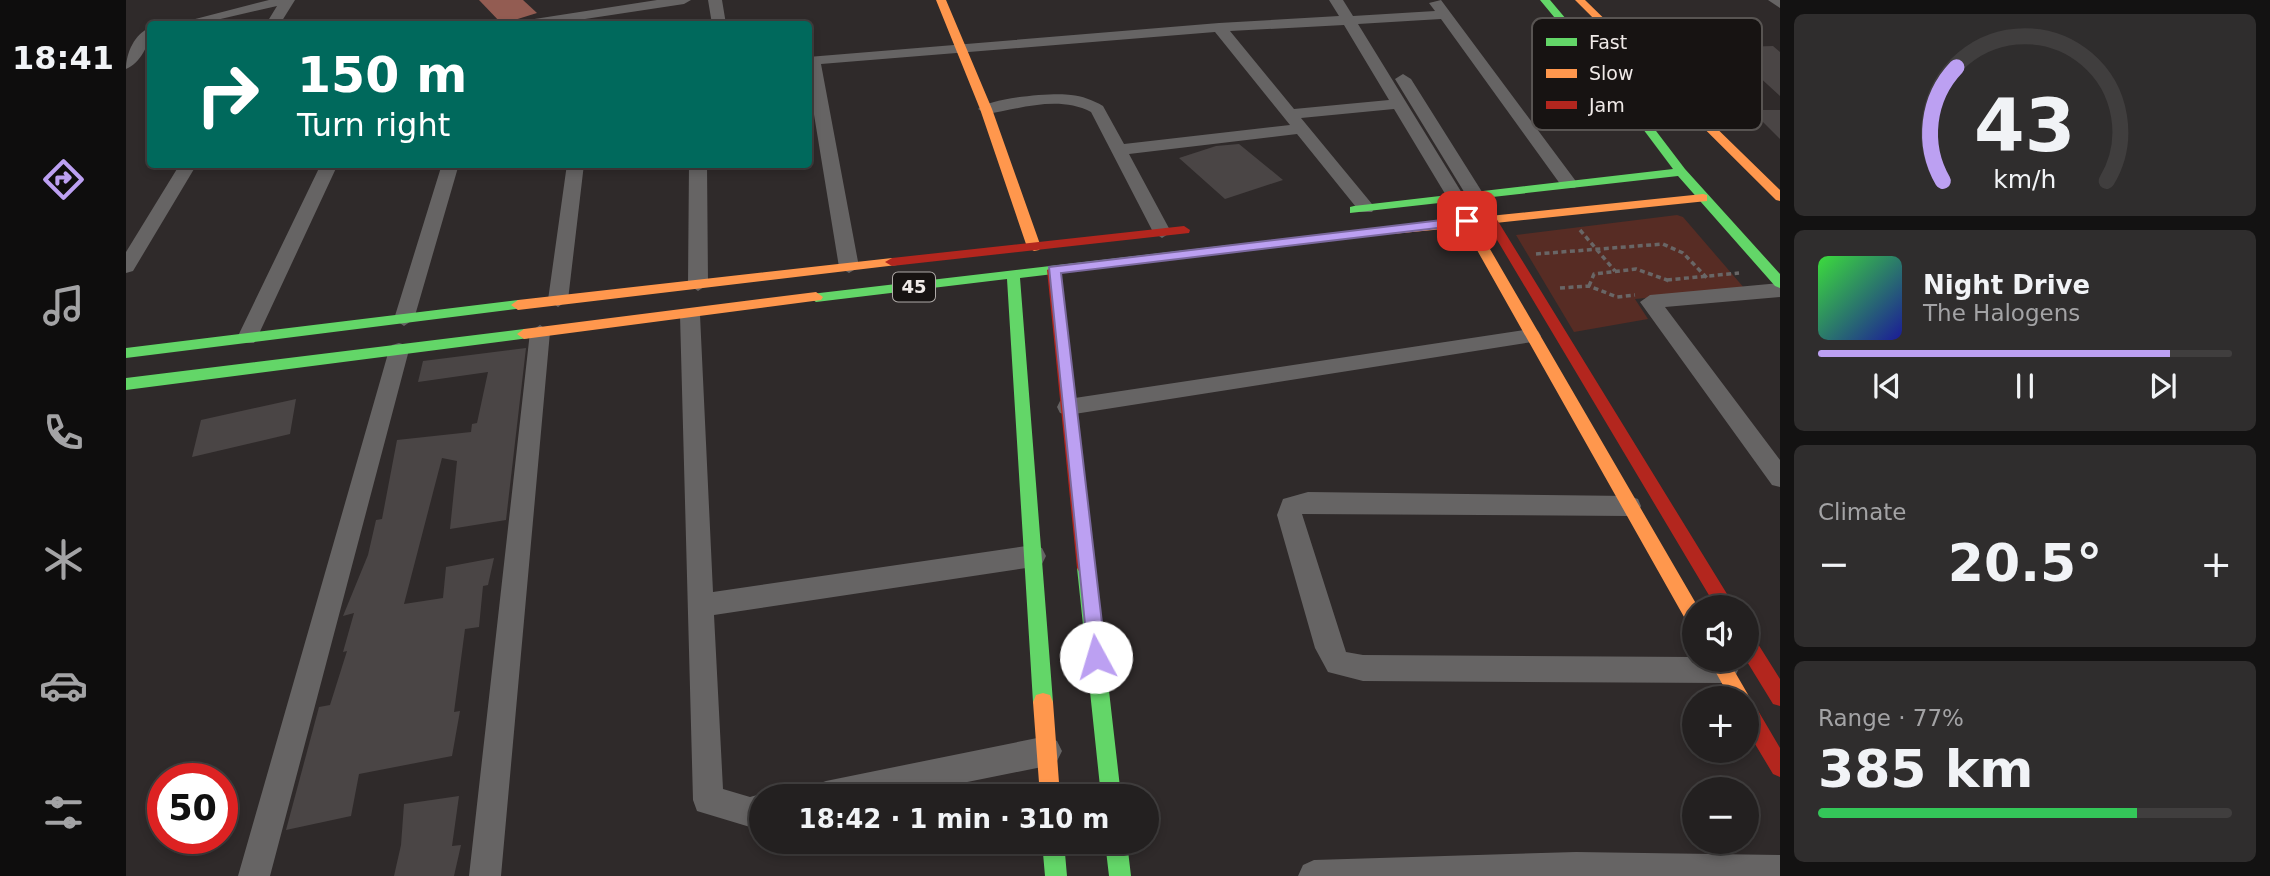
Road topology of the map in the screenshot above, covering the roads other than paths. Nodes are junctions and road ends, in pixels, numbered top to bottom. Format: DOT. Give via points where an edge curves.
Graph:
graph roads {
  1 [pos="288,0"];
  2 [pos="684,0"];
  3 [pos="715,0"];
  4 [pos="941,0"];
  5 [pos="1336,0"];
  6 [pos="1353,0"];
  7 [pos="1434,0"];
  8 [pos="1545,0"];
  9 [pos="1580,0"];
  10 [pos="1775,0"];
  11 [pos="1780,4"];
  12 [pos="1445,15"];
  13 [pos="1560,18"];
  14 [pos="1599,18"];
  15 [pos="594,19"];
  16 [pos="1358,20"];
  17 [pos="196,21"];
  18 [pos="276,21"];
  19 [pos="568,21"];
  20 [pos="718,21"];
  21 [pos="1219,27"];
  22 [pos="147,33"];
  23 [pos="147,36"];
  24 [pos="126,37"];
  25 [pos="960,46"];
  26 [pos="126,64"];
  27 [pos="1400,104"];
  28 [pos="986,109"];
  29 [pos="1292,114"];
  30 [pos="1303,128"];
  31 [pos="1656,130"];
  32 [pos="1714,130"];
  33 [pos="1700,140"];
  34 [pos="1119,150"];
  35 [pos="1739,154"];
  36 [pos="187,168"];
  37 [pos="328,168"];
  38 [pos="450,168"];
  39 [pos="575,168"];
  40 [pos="698,168"];
  41 [pos="1681,172"];
  42 [pos="1569,184"];
  43 [pos="1475,195"];
  44 [pos="1780,197"];
  45 [pos="1456,198"];
  46 [pos="1703,198"];
  47 [pos="1366,208"];
  48 [pos="1341,211"];
  49 [pos="1490,218"];
  50 [pos="1467,221"];
  51 [pos="1203,228"];
  52 [pos="148,232"];
  53 [pos="1162,232"];
  54 [pos="126,235"];
  55 [pos="1034,247"];
  56 [pos="950,256"];
  57 [pos="1774,264"];
  58 [pos="126,267"];
  59 [pos="849,267"];
  60 [pos="1054,270"];
  61 [pos="1013,274"];
  62 [pos="960,281"];
  63 [pos="1780,283"];
  64 [pos="698,284"];
  65 [pos="1780,290"];
  66 [pos="558,300"];
  67 [pos="468,311"];
  68 [pos="690,314"];
  69 [pos="404,319"];
  70 [pos="540,332"];
  71 [pos="1531,336"];
  72 [pos="247,338"];
  73 [pos="467,341"];
  74 [pos="399,350"];
  75 [pos="126,353"];
  76 [pos="126,384"];
  77 [pos="1068,407"];
  78 [pos="1780,478"];
  79 [pos="1629,506"];
  80 [pos="1033,556"];
  81 [pos="1719,595"];
  82 [pos="1682,597"];
  83 [pos="701,606"];
  84 [pos="1759,663"];
  85 [pos="1682,665"];
  86 [pos="1780,697"];
  87 [pos="1759,731"];
  88 [pos="1047,751"];
  89 [pos="1780,767"];
  90 [pos="885,784"];
  91 [pos="1049,784"];
  92 [pos="1110,784"];
  93 [pos="749,812"];
  94 [pos="1054,854"];
  95 [pos="1117,854"];
  96 [pos="1780,871"];
  97 [pos="1577,872"];
  98 [pos="254,876"];
  99 [pos="485,876"];
  100 [pos="1056,876"];
  101 [pos="1120,876"];
  102 [pos="1314,876"];
  1 -- 17 [label="street"];
  1 -- 18 [label="street"];
  2 -- 15 [label="street"];
  3 -- 20 [label="street"];
  4 -- 25 [label="main road"];
  5 -- 16 [label="street"];
  6 -- 16 [label="street"];
  7 -- 12 [label="street"];
  8 -- 13 [label="main road"];
  9 -- 14 [label="main road"];
  10 -- 11 [label="street"];
  12 -- 16 [label="street"];
  12 -- 42 [label="street"];
  15 -- 19 [label="street"];
  16 -- 21 [label="street"];
  16 -- 27 [label="street"];
  16 -- 43 [label="street"];
  21 -- 25 [label="street"];
  21 -- 29 [label="street"];
  22 -- 24 [label="street"];
  23 -- 26 [label="street"];
  25 -- 28 [label="main road"];
  25 -- 59 [label="street" via="813,60"];
  27 -- 29 [label="street"];
  27 -- 45 [label="street"];
  28 -- 34 [label="street" via="1073,98 1087,102 1097,109"];
  28 -- 55 [label="main road"];
  29 -- 30 [label="street"];
  30 -- 34 [label="street"];
  30 -- 47 [label="street"];
  31 -- 41 [label="main road" via="1671,147"];
  32 -- 35 [label="main road"];
  33 -- 35 [label="main road"];
  34 -- 53 [label="street"];
  35 -- 44 [label="main road"];
  36 -- 52 [label="street"];
  37 -- 72 [label="street"];
  38 -- 69 [label="street"];
  39 -- 66 [label="street"];
  40 -- 64 [label="street"];
  41 -- 42 [label="main road"];
  41 -- 46 [label="main road"];
  42 -- 43 [label="main road"];
  43 -- 45 [label="main road"];
  45 -- 47 [label="main road"];
  46 -- 49 [label="main road, 45"];
  46 -- 57 [label="main road" via="1747,246"];
  47 -- 48 [label="main road"];
  49 -- 50 [label="main road, 45"];
  49 -- 81 [label="main road"];
  50 -- 60 [label="main road, 45" via="1238,242"];
  50 -- 71 [label="main road"];
  51 -- 53 [label="main road, 45"];
  52 -- 54 [label="street"];
  52 -- 58 [label="street"];
  53 -- 55 [label="main road, 45"];
  55 -- 56 [label="main road, 45"];
  56 -- 59 [label="main road, 45"];
  56 -- 62 [label="main road"];
  57 -- 63 [label="main road"];
  59 -- 64 [label="main road, 45"];
  60 -- 61 [label="main road, 45"];
  60 -- 77 [label="main road"];
  61 -- 62 [label="main road, 45"];
  61 -- 80 [label="main road"];
  62 -- 68 [label="main road, 45"];
  64 -- 66 [label="main road, 45"];
  65 -- 78 [label="street" via="1650,302"];
  66 -- 67 [label="main road, 45"];
  67 -- 69 [label="main road, 45"];
  67 -- 73 [label="main road"];
  68 -- 70 [label="main road, 45"];
  68 -- 83 [label="street"];
  69 -- 72 [label="main road, 45"];
  70 -- 73 [label="main road, 45"];
  70 -- 99 [label="street"];
  71 -- 77 [label="street"];
  71 -- 79 [label="main road"];
  72 -- 75 [label="main road, 45"];
  73 -- 74 [label="main road, 45"];
  74 -- 76 [label="main road, 45"];
  74 -- 98 [label="street"];
  77 -- 92 [label="main road"];
  79 -- 82 [label="main road"];
  79 -- 85 [label="street" via="1308,502 1292,506 1289,515 1329,648 1338,663 1363,668"];
  80 -- 83 [label="street"];
  80 -- 88 [label="main road"];
  83 -- 93 [label="street" via="708,800"];
  84 -- 86 [label="main road"];
  87 -- 89 [label="main road"];
  88 -- 90 [label="street"];
  88 -- 91 [label="main road"];
  94 -- 100 [label="main road"];
  95 -- 101 [label="main road"];
  96 -- 97 [label="street"];
  97 -- 102 [label="street"];
}
